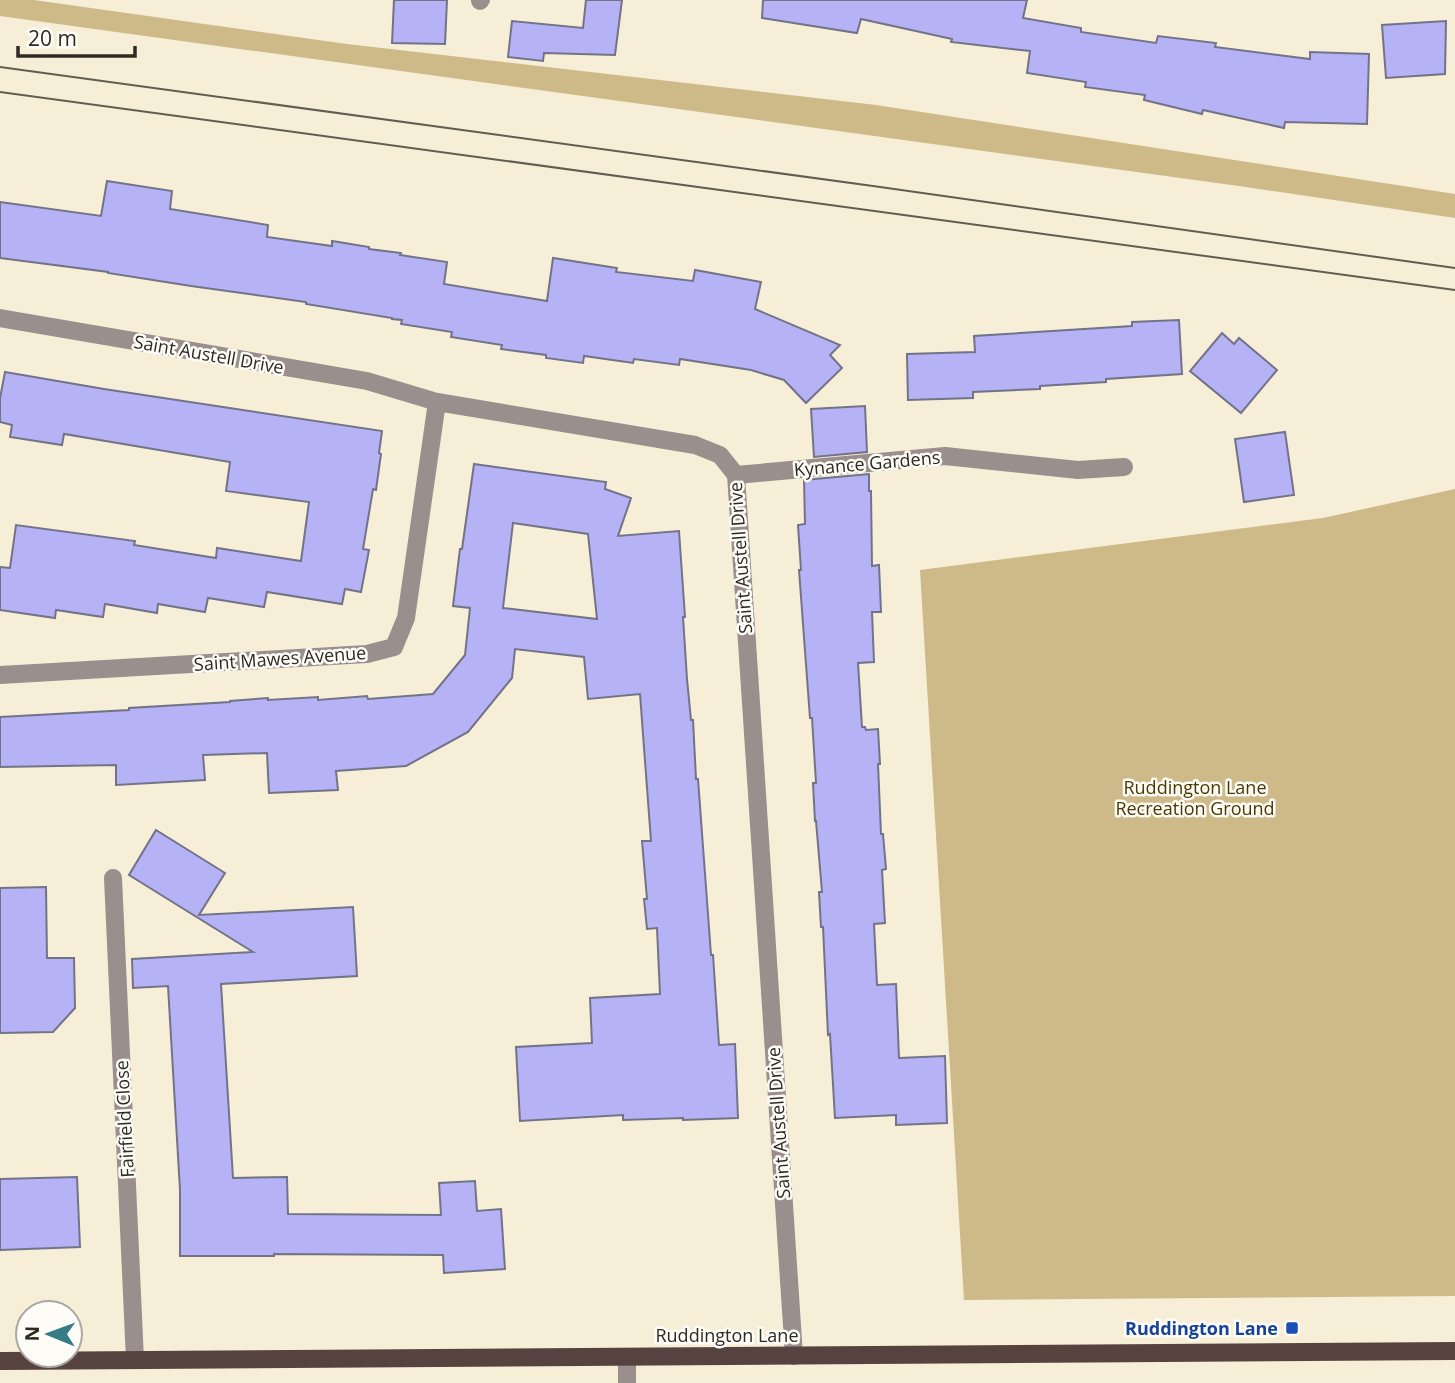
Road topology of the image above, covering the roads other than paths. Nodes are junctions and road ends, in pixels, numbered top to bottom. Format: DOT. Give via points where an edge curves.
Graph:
graph roads {
  1 [pos="0,318"];
  2 [pos="437,402"];
  3 [pos="1124,467"];
  4 [pos="736,475"];
  5 [pos="0,675"];
  6 [pos="113,878"];
  7 [pos="1455,1351"];
  8 [pos="794,1356"];
  9 [pos="627,1357"];
  10 [pos="135,1360"];
  11 [pos="0,1361"];
  12 [pos="627,1383"];
  1 -- 2 [label="street, Saint Austell Drive" via="367,381"];
  2 -- 4 [label="street, Saint Austell Drive" via="695,445 720,455"];
  2 -- 5 [label="street, Saint Mawes Avenue" via="406,618 394,647 367,654"];
  3 -- 4 [label="street, Kynance Gardens" via="1078,470 945,456"];
  4 -- 8 [label="street, Saint Austell Drive"];
  6 -- 10 [label="street, Fairfield Close"];
  7 -- 8 [label="main road, Ruddington Lane"];
  8 -- 9 [label="main road, Ruddington Lane"];
  9 -- 10 [label="main road, Ruddington Lane"];
  9 -- 12 [label="street"];
  10 -- 11 [label="main road, Ruddington Lane"];
}
